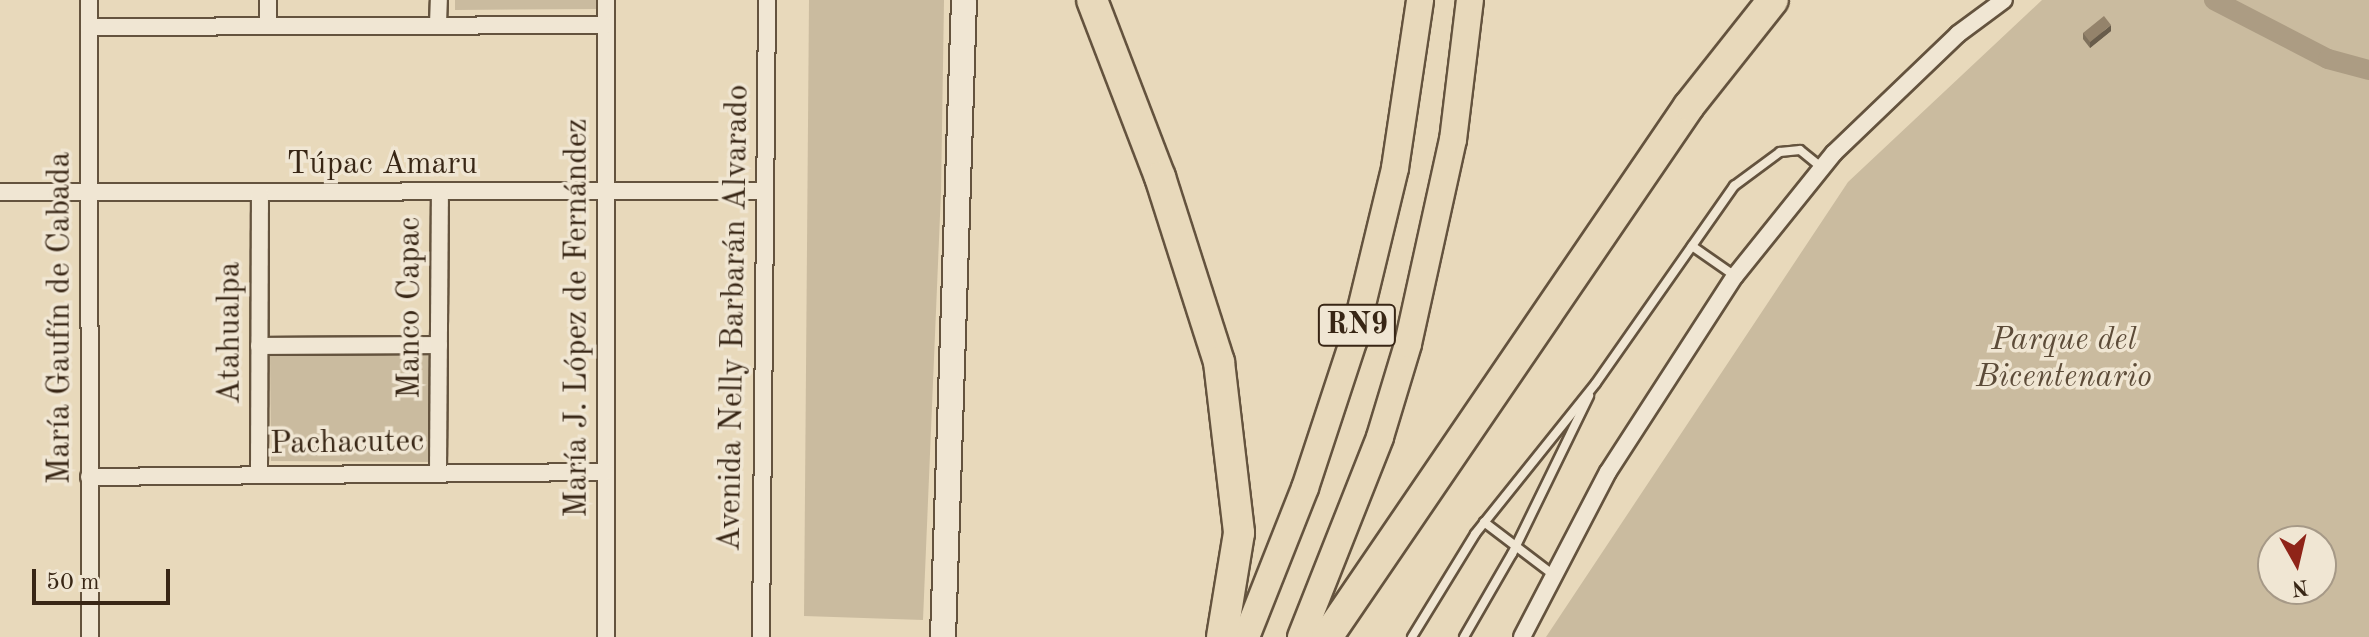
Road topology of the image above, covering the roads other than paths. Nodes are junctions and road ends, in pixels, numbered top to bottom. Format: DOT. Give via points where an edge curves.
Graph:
graph roads {
  1 [pos="89,0"];
  2 [pos="268,0"];
  3 [pos="439,0"];
  4 [pos="606,0"];
  5 [pos="767,0"];
  6 [pos="964,0"];
  7 [pos="1092,0"];
  8 [pos="1420,0"];
  9 [pos="1470,0"];
  10 [pos="1773,0"];
  11 [pos="2004,0"];
  12 [pos="268,24"];
  13 [pos="438,24"];
  14 [pos="606,25"];
  15 [pos="89,27"];
  16 [pos="1822,168"];
  17 [pos="764,191"];
  18 [pos="0,192"];
  19 [pos="90,192"];
  20 [pos="608,192"];
  21 [pos="260,193"];
  22 [pos="440,193"];
  23 [pos="1692,246"];
  24 [pos="1735,276"];
  25 [pos="439,345"];
  26 [pos="259,346"];
  27 [pos="1596,383"];
  28 [pos="438,471"];
  29 [pos="605,472"];
  30 [pos="259,473"];
  31 [pos="89,477"];
  32 [pos="1484,522"];
  33 [pos="1516,546"];
  34 [pos="1555,576"];
  35 [pos="90,637"];
  36 [pos="606,637"];
  37 [pos="761,637"];
  38 [pos="943,637"];
  39 [pos="1222,637"];
  40 [pos="1246,637"];
  41 [pos="1301,637"];
  42 [pos="1327,637"];
  43 [pos="1412,637"];
  44 [pos="1464,637"];
  45 [pos="1522,637"];
  1 -- 15 [label="street, María Gaufín de Cabada"];
  2 -- 12 [label="street"];
  3 -- 13 [label="street"];
  4 -- 14 [label="street, María J. López de Fernández"];
  5 -- 17 [label="street, Avenida Nelly Barbarán Alvarado"];
  6 -- 38 [label="street"];
  7 -- 39 [label="highway" via="1160,177 1219,362 1239,533"];
  8 -- 40 [label="main road, RN9" via="1395,168 1353,342 1305,488"];
  9 -- 41 [label="main road, RN9" via="1453,140 1408,344 1375,451"];
  10 -- 42 [label="highway" via="1680,119"];
  11 -- 16 [label="street" via="1958,34"];
  12 -- 13 [label="street"];
  12 -- 15 [label="street"];
  13 -- 14 [label="street"];
  14 -- 20 [label="street, María J. López de Fernández"];
  15 -- 19 [label="street, María Gaufín de Cabada"];
  16 -- 23 [label="lane" via="1800,150 1780,152 1734,186"];
  16 -- 24 [label="street"];
  17 -- 20 [label="street, Túpac Amaru"];
  17 -- 37 [label="street, Avenida Nelly Barbarán Alvarado"];
  18 -- 19 [label="street, Túpac Amaru"];
  19 -- 21 [label="street, Túpac Amaru"];
  19 -- 31 [label="street, María Gaufín de Cabada"];
  20 -- 22 [label="street, Túpac Amaru"];
  20 -- 29 [label="street, María J. López de Fernández"];
  21 -- 22 [label="street, Túpac Amaru"];
  21 -- 26 [label="street, Atahualpa"];
  22 -- 25 [label="street, Manco Capac"];
  23 -- 24 [label="lane"];
  23 -- 27 [label="lane"];
  24 -- 34 [label="street" via="1608,472"];
  25 -- 26 [label="street"];
  25 -- 28 [label="street, Manco Capac"];
  26 -- 30 [label="street, Atahualpa"];
  27 -- 32 [label="lane"];
  27 -- 33 [label="lane"];
  28 -- 29 [label="street, Pachacutec"];
  28 -- 30 [label="street, Pachacutec"];
  29 -- 36 [label="street, María J. López de Fernández"];
  30 -- 31 [label="street, Pachacutec"];
  31 -- 35 [label="street, María Gaufín de Cabada"];
  32 -- 33 [label="lane"];
  32 -- 43 [label="lane"];
  33 -- 34 [label="lane"];
  33 -- 44 [label="lane"];
  34 -- 45 [label="street"];
}
